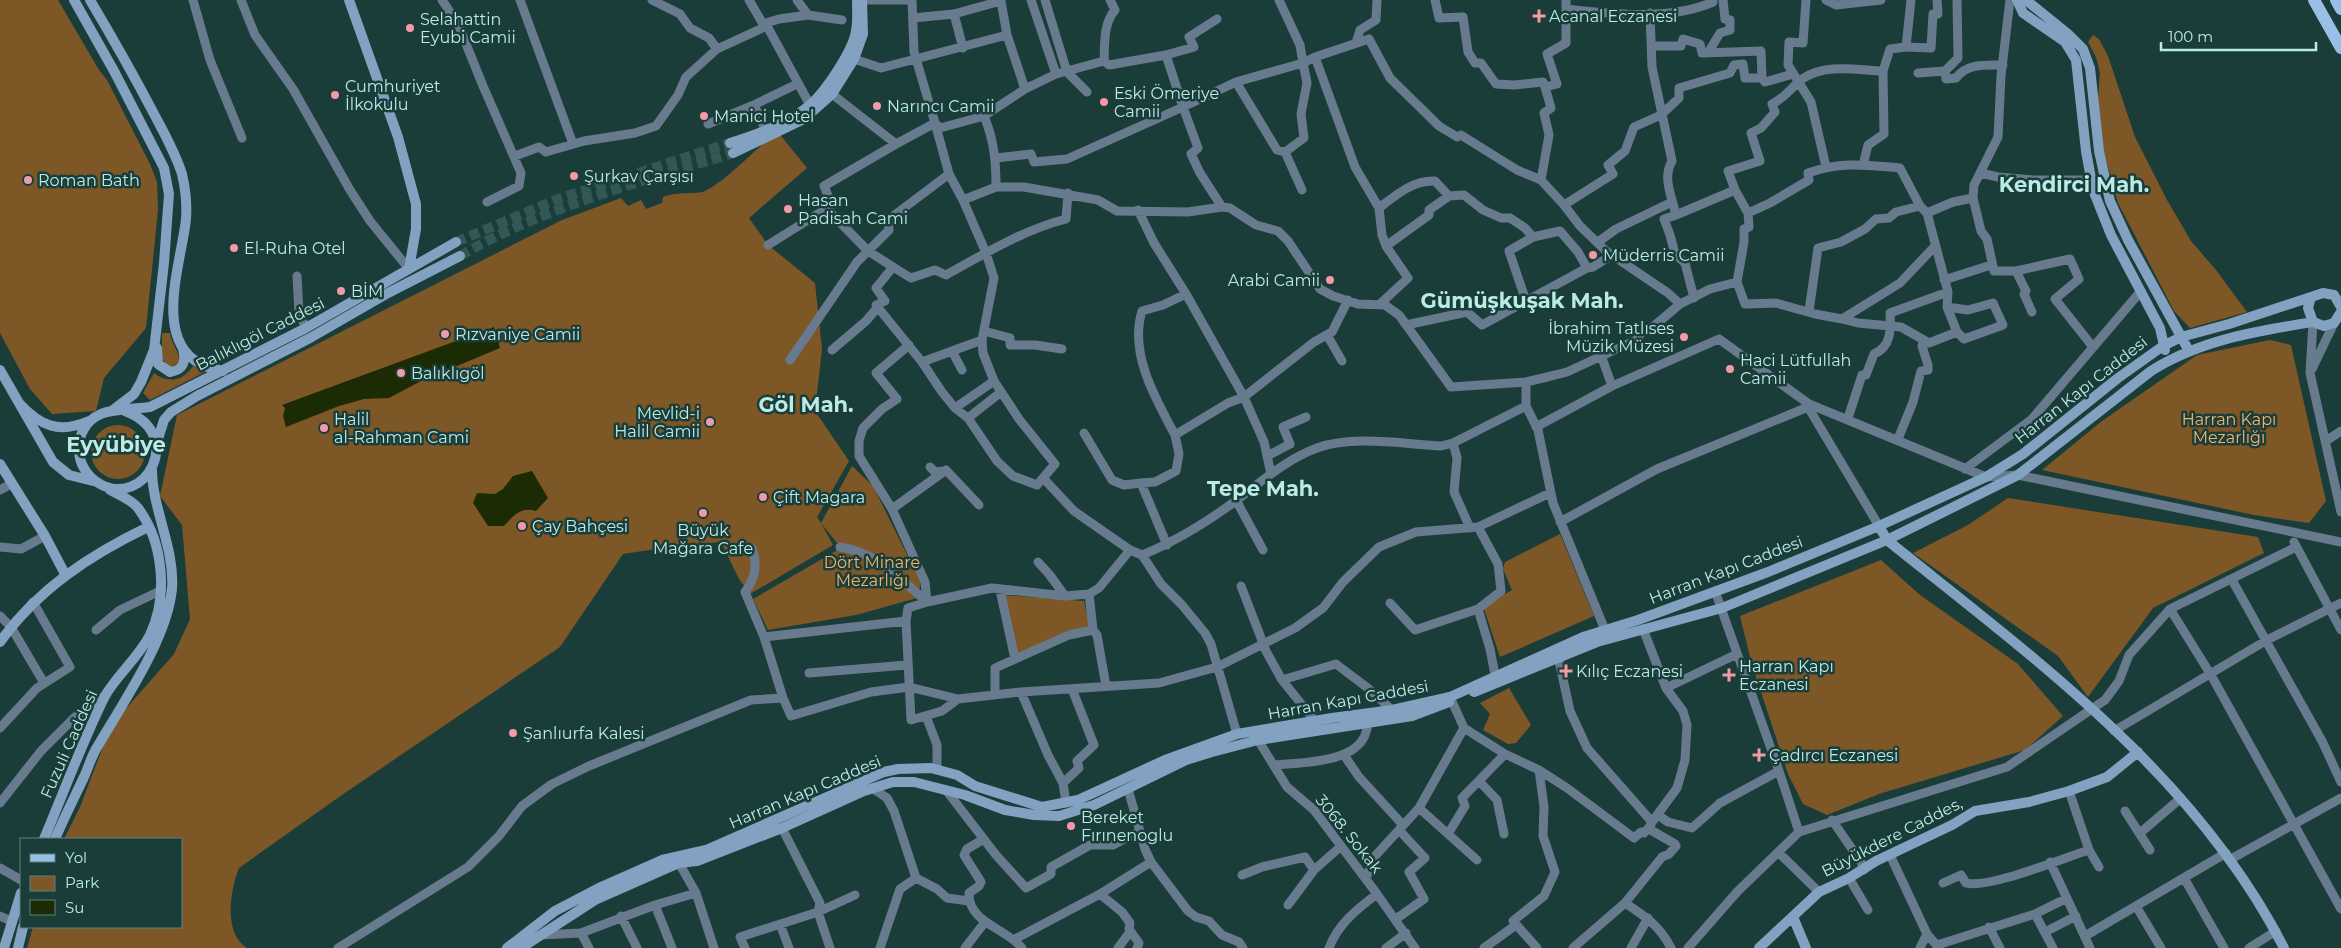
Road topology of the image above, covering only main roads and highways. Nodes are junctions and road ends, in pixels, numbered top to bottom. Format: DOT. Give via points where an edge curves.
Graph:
graph roads {
  1 [pos="74,0"];
  2 [pos="90,0"];
  3 [pos="349,0"];
  4 [pos="857,0"];
  5 [pos="862,0"];
  6 [pos="2017,0"];
  7 [pos="2026,0"];
  8 [pos="2314,0"];
  9 [pos="2336,0"];
  10 [pos="2341,9"];
  11 [pos="2341,48"];
  12 [pos="456,242"];
  13 [pos="460,256"];
  14 [pos="408,269"];
  15 [pos="2341,289"];
  16 [pos="2328,293"];
  17 [pos="2311,297"];
  18 [pos="2341,307"];
  19 [pos="2338,318"];
  20 [pos="2313,322"];
  21 [pos="156,334"];
  22 [pos="2181,337"];
  23 [pos="182,344"];
  24 [pos="2163,346"];
  25 [pos="2189,350"];
  26 [pos="2171,359"];
  27 [pos="0,370"];
  28 [pos="223,371"];
  29 [pos="19,403"];
  30 [pos="113,410"];
  31 [pos="125,411"];
  32 [pos="90,421"];
  33 [pos="157,445"];
  34 [pos="0,464"];
  35 [pos="152,469"];
  36 [pos="93,480"];
  37 [pos="104,487"];
  38 [pos="148,526"];
  39 [pos="1878,526"];
  40 [pos="1888,540"];
  41 [pos="66,574"];
  42 [pos="0,642"];
  43 [pos="1450,699"];
  44 [pos="2138,752"];
  45 [pos="44,838"];
  46 [pos="55,838"];
  47 [pos="20,896"];
  48 [pos="1793,917"];
  49 [pos="23,928"];
  50 [pos="524,947"];
  51 [pos="4,948"];
  52 [pos="18,948"];
  53 [pos="507,948"];
  54 [pos="1759,948"];
  55 [pos="1806,948"];
  56 [pos="2284,948"];
  1 -- 21 [label="main road" via="164,168 169,194 168,221"];
  2 -- 23 [label="main road" via="172,146 182,176 186,218 173,320"];
  3 -- 14 [label="main road" via="398,137 416,204 416,228"];
  4 -- 5 [label="main road" via="856,32 846,55 810,105 732,148 804,119 832,94 854,59 862,34"];
  6 -- 24 [label="main road" via="2023,13 2065,42 2076,60 2091,180 2108,228 2160,328"];
  7 -- 22 [label="main road" via="2069,35 2086,56 2102,171 2110,201"];
  8 -- 11 [label="main road"];
  9 -- 10 [label="main road"];
  12 -- 14 [label="main road, Balıklıgöl Caddesi"];
  13 -- 33 [label="main road, Balıklıgöl Caddesi" via="171,412 164,420"];
  14 -- 28 [label="main road, Balıklıgöl Caddesi"];
  15 -- 16 [label="main road"];
  16 -- 17 [label="main road, Harran Kapı Caddesi"];
  16 -- 18 [label="main road" via="2338,299"];
  17 -- 20 [label="main road" via="2308,308"];
  17 -- 22 [label="main road, Harran Kapı Caddesi"];
  19 -- 20 [label="main road, Harran Kapı Caddesi" via="2324,326"];
  20 -- 25 [label="main road, Harran Kapı Caddesi" via="2265,330"];
  21 -- 23 [label="main road" via="158,364 170,372 181,368 185,357"];
  21 -- 30 [label="main road" via="154,350 141,382 131,397"];
  22 -- 24 [label="main road, Harran Kapı Caddesi"];
  22 -- 25 [label="main road"];
  23 -- 28 [label="main road" via="200,364"];
  24 -- 26 [label="main road"];
  24 -- 39 [label="main road, Harran Kapı Caddesi" via="2023,454 1986,477"];
  25 -- 26 [label="main road, Harran Kapı Caddesi"];
  26 -- 40 [label="main road, Harran Kapı Caddesi" via="2144,376 2018,475"];
  27 -- 29 [label="main road"];
  28 -- 31 [label="main road, Balıklıgöl Caddesi" via="150,407"];
  29 -- 32 [label="main road" via="33,418 50,426 66,428"];
  29 -- 36 [label="main road" via="53,462 69,474"];
  30 -- 31 [label="main road"];
  30 -- 32 [label="main road"];
  31 -- 33 [label="main road" via="147,423"];
  32 -- 36 [label="main road" via="80,438 79,458"];
  33 -- 35 [label="main road"];
  34 -- 41 [label="main road"];
  35 -- 37 [label="main road" via="143,480 131,486 118,489"];
  35 -- 46 [label="main road, Fuzuli Caddesi" via="152,489 171,571 167,615 155,645 95,752"];
  36 -- 37 [label="main road"];
  37 -- 38 [label="main road, Fuzuli Caddesi" via="138,507"];
  38 -- 41 [label="main road"];
  38 -- 45 [label="main road, Fuzuli Caddesi" via="156,547 162,590 160,612 134,660 106,694"];
  39 -- 40 [label="main road"];
  39 -- 43 [label="main road, Harran Kapı Caddesi" via="1768,572 1583,637 1495,675"];
  40 -- 43 [label="main road, Harran Kapı Caddesi" via="1722,608 1558,656"];
  40 -- 44 [label="main road" via="2094,708"];
  41 -- 42 [label="main road" via="33,602"];
  43 -- 50 [label="main road, Harran Kapı Caddesi" via="1412,716 1258,740 1186,760 1094,805 1059,816 1005,810 946,790 914,782 893,782 697,861 679,864 595,900"];
  43 -- 53 [label="main road, Harran Kapı Caddesi" via="1237,734 1165,760 1100,791 1066,803 1042,807 931,768 884,772 706,850 662,860 576,899"];
  44 -- 48 [label="main road, Büyükdere Caddes," via="2106,777 2069,791 2007,807 1976,811 1819,892"];
  44 -- 56 [label="main road" via="2228,856"];
  47 -- 51 [label="main road"];
  48 -- 54 [label="main road, Büyükdere Caddes,"];
  48 -- 55 [label="main road"];
  49 -- 52 [label="main road"];
}
